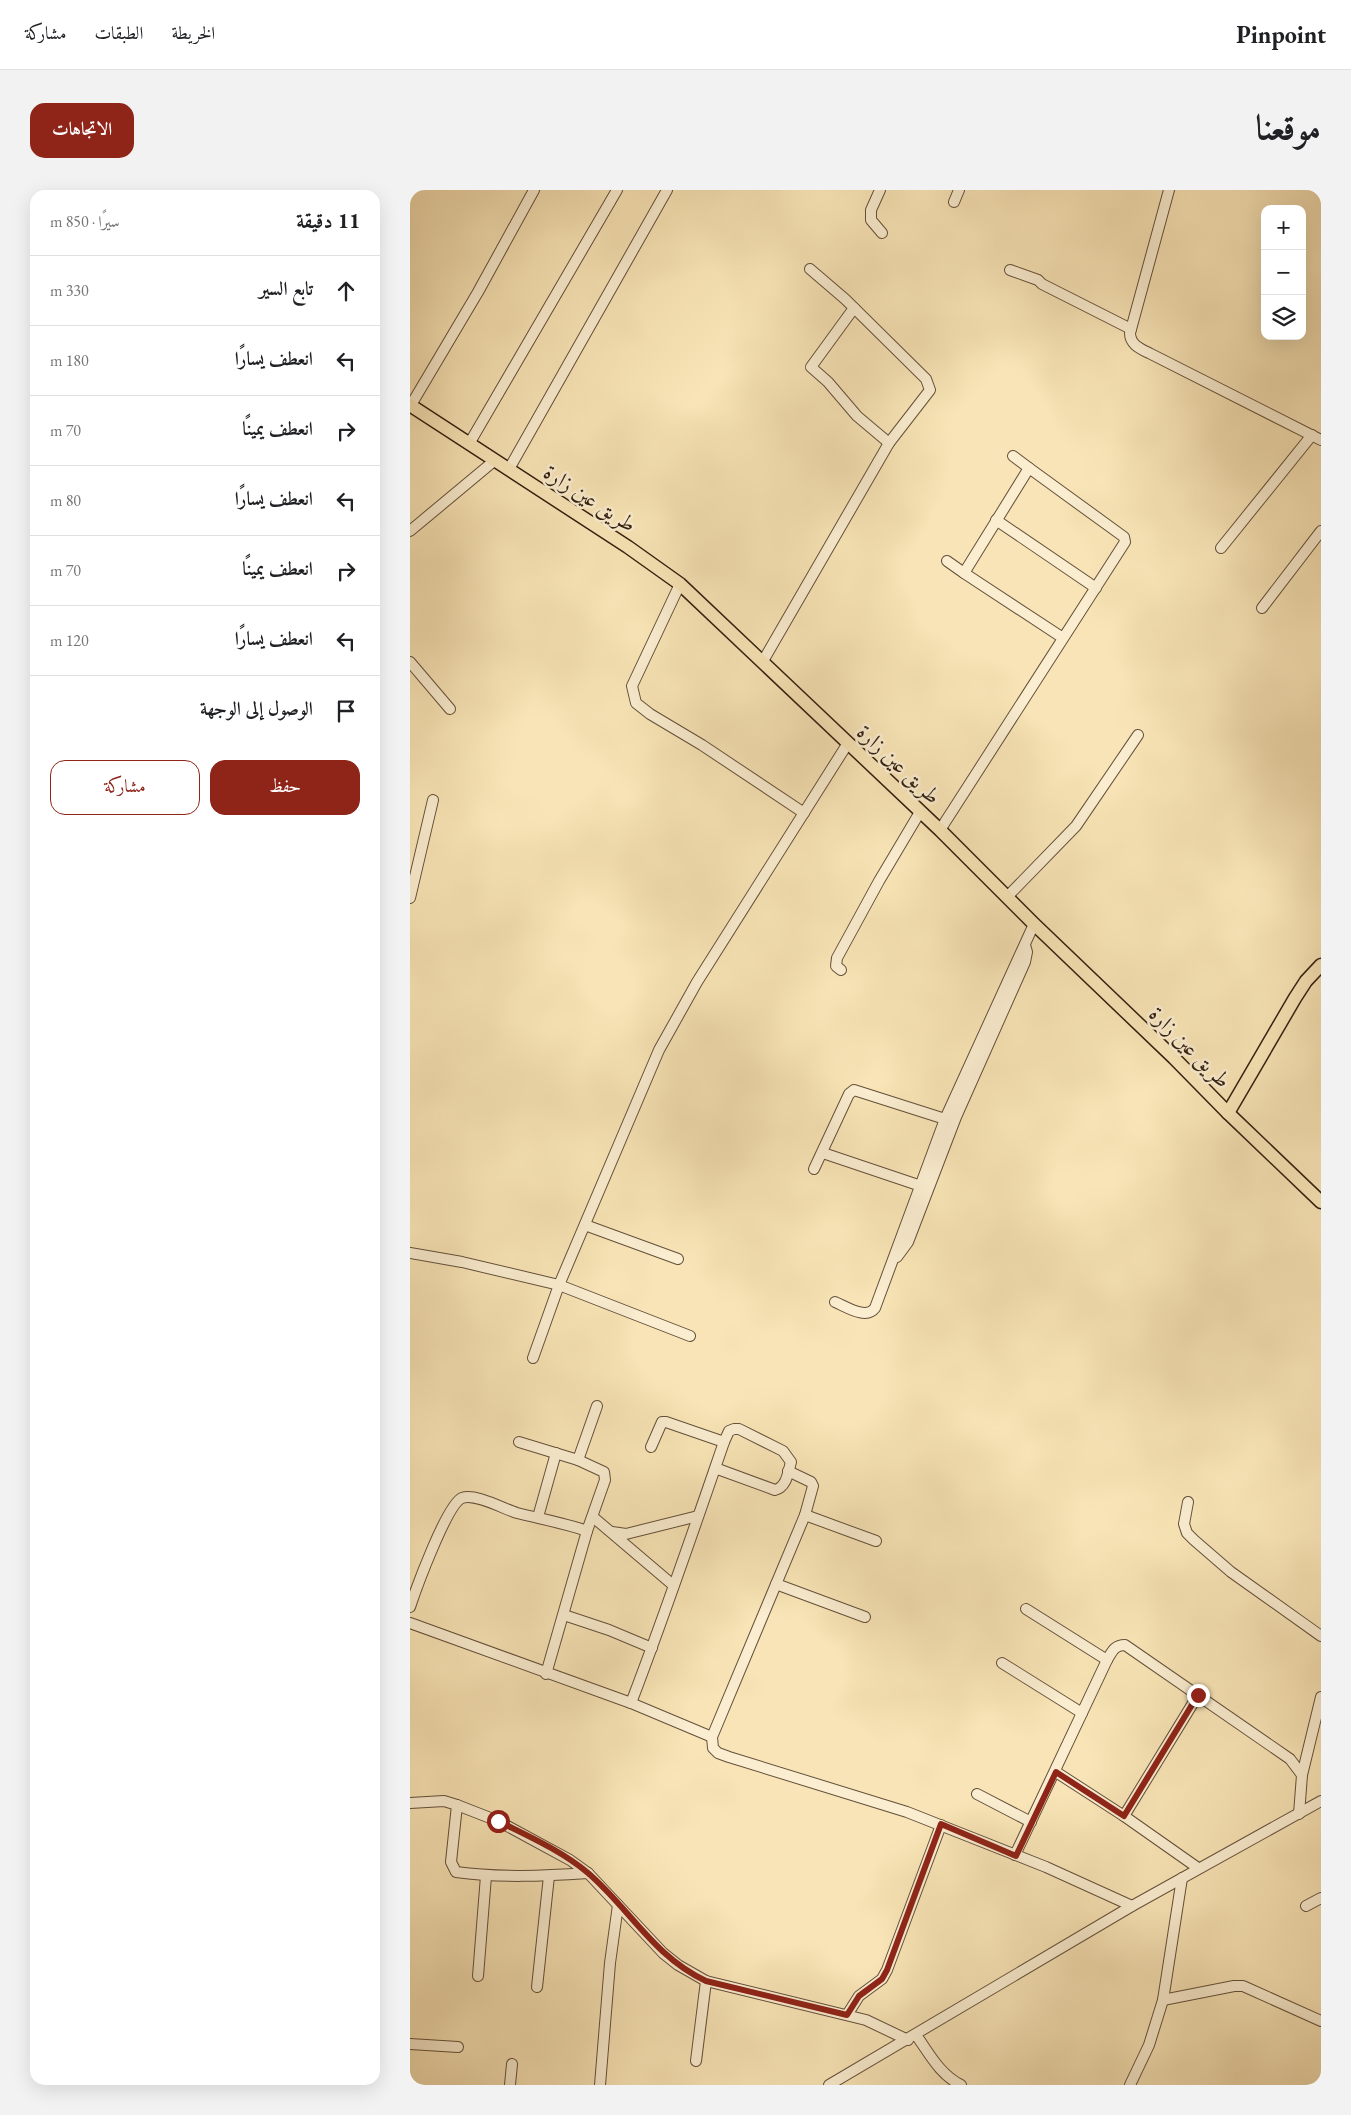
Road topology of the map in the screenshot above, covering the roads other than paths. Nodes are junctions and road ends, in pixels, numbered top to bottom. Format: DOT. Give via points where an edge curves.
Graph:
graph roads {
  1 [pos="534,190"];
  2 [pos="617,190"];
  3 [pos="667,190"];
  4 [pos="880,190"];
  5 [pos="959,190"];
  6 [pos="1169,190"];
  7 [pos="954,202"];
  8 [pos="882,233"];
  9 [pos="810,269"];
  10 [pos="1010,270"];
  11 [pos="854,308"];
  12 [pos="1132,329"];
  13 [pos="410,405"];
  14 [pos="1316,438"];
  15 [pos="889,443"];
  16 [pos="469,444"];
  17 [pos="1013,456"];
  18 [pos="494,461"];
  19 [pos="1029,468"];
  20 [pos="509,469"];
  21 [pos="996,520"];
  22 [pos="410,531"];
  23 [pos="1321,531"];
  24 [pos="1221,548"];
  25 [pos="947,561"];
  26 [pos="964,573"];
  27 [pos="680,584"];
  28 [pos="1096,588"];
  29 [pos="1262,608"];
  30 [pos="1063,638"];
  31 [pos="763,661"];
  32 [pos="410,662"];
  33 [pos="450,709"];
  34 [pos="1138,735"];
  35 [pos="848,743"];
  36 [pos="433,800"];
  37 [pos="920,812"];
  38 [pos="804,813"];
  39 [pos="940,830"];
  40 [pos="1007,896"];
  41 [pos="410,898"];
  42 [pos="1034,924"];
  43 [pos="1025,944"];
  44 [pos="1321,965"];
  45 [pos="841,970"];
  46 [pos="1228,1114"];
  47 [pos="945,1119"];
  48 [pos="823,1152"];
  49 [pos="814,1168"];
  50 [pos="921,1186"];
  51 [pos="1321,1202"];
  52 [pos="585,1226"];
  53 [pos="410,1253"];
  54 [pos="678,1259"];
  55 [pos="893,1259"];
  56 [pos="559,1286"];
  57 [pos="835,1302"];
  58 [pos="690,1336"];
  59 [pos="533,1358"];
  60 [pos="598,1406"];
  61 [pos="519,1442"];
  62 [pos="724,1442"];
  63 [pos="651,1446"];
  64 [pos="556,1453"];
  65 [pos="578,1460"];
  66 [pos="715,1468"];
  67 [pos="788,1472"];
  68 [pos="1188,1502"];
  69 [pos="805,1515"];
  70 [pos="698,1516"];
  71 [pos="538,1517"];
  72 [pos="593,1517"];
  73 [pos="587,1531"];
  74 [pos="611,1531"];
  75 [pos="876,1541"];
  76 [pos="673,1584"];
  77 [pos="776,1584"];
  78 [pos="410,1608"];
  79 [pos="1026,1609"];
  80 [pos="564,1615"];
  81 [pos="865,1616"];
  82 [pos="410,1623"];
  83 [pos="1321,1636"];
  84 [pos="652,1648"];
  85 [pos="1107,1660"];
  86 [pos="1002,1663"];
  87 [pos="546,1674"];
  88 [pos="1198,1695"];
  89 [pos="1321,1696"];
  90 [pos="631,1703"];
  91 [pos="1082,1713"];
  92 [pos="712,1737"];
  93 [pos="1056,1772"];
  94 [pos="1302,1775"];
  95 [pos="977,1794"];
  96 [pos="1321,1801"];
  97 [pos="410,1803"];
  98 [pos="457,1805"];
  99 [pos="1299,1814"];
  100 [pos="1124,1816"];
  101 [pos="1031,1822"];
  102 [pos="941,1824"];
  103 [pos="1016,1856"];
  104 [pos="1198,1868"];
  105 [pos="588,1873"];
  106 [pos="486,1876"];
  107 [pos="549,1876"];
  108 [pos="1182,1878"];
  109 [pos="1321,1898"];
  110 [pos="618,1906"];
  111 [pos="1132,1906"];
  112 [pos="1306,1906"];
  113 [pos="478,1976"];
  114 [pos="706,1981"];
  115 [pos="537,1987"];
  116 [pos="1163,2000"];
  117 [pos="847,2015"];
  118 [pos="1321,2020"];
  119 [pos="912,2037"];
  120 [pos="410,2044"];
  121 [pos="458,2047"];
  122 [pos="696,2061"];
  123 [pos="512,2064"];
  124 [pos="510,2085"];
  125 [pos="600,2085"];
  126 [pos="829,2085"];
  127 [pos="961,2085"];
  128 [pos="1130,2085"];
  1 -- 13 [label="street"];
  2 -- 16 [label="street"];
  3 -- 20 [label="street"];
  4 -- 8 [label="street" via="871,210 871,220"];
  5 -- 7 [label="street"];
  6 -- 12 [label="street"];
  9 -- 11 [label="street"];
  10 -- 12 [label="street" via="1038,280"];
  11 -- 15 [label="street" via="929,384 926,396"];
  11 -- 15 [label="street" via="811,367 857,416"];
  12 -- 14 [label="street" via="1130,337 1136,346"];
  13 -- 16 [label="main road, طريق عين زارة"];
  14 -- 24 [label="street"];
  15 -- 31 [label="street"];
  16 -- 18 [label="main road, طريق عين زارة"];
  17 -- 19 [label="street"];
  18 -- 20 [label="main road, طريق عين زارة"];
  18 -- 22 [label="street"];
  19 -- 21 [label="street"];
  19 -- 28 [label="street" via="1125,540"];
  20 -- 27 [label="main road, طريق عين زارة"];
  21 -- 26 [label="street"];
  21 -- 28 [label="street"];
  23 -- 29 [label="street"];
  25 -- 26 [label="street"];
  26 -- 30 [label="street"];
  27 -- 31 [label="main road, طريق عين زارة"];
  27 -- 38 [label="street" via="632,686 636,703"];
  28 -- 30 [label="street"];
  30 -- 39 [label="street"];
  31 -- 35 [label="main road, طريق عين زارة"];
  32 -- 33 [label="street"];
  34 -- 40 [label="street" via="1076,826"];
  35 -- 37 [label="main road, طريق عين زارة"];
  35 -- 38 [label="street"];
  36 -- 41 [label="street"];
  37 -- 39 [label="main road, طريق عين زارة"];
  37 -- 45 [label="street" via="837,958 836,966"];
  38 -- 52 [label="street" via="679,1012 659,1050"];
  39 -- 40 [label="main road, طريق عين زارة"];
  40 -- 42 [label="main road, طريق عين زارة"];
  42 -- 43 [label="street"];
  42 -- 46 [label="main road, طريق عين زارة"];
  43 -- 47 [label="street"];
  43 -- 55 [label="street" via="1025,962 956,1117 908,1242"];
  44 -- 46 [label="main road" via="1295,998"];
  46 -- 51 [label="main road, طريق عين زارة"];
  47 -- 48 [label="street" via="854,1090 849,1094"];
  47 -- 50 [label="street"];
  48 -- 49 [label="street"];
  48 -- 50 [label="street"];
  50 -- 55 [label="street"];
  52 -- 54 [label="street"];
  52 -- 56 [label="street"];
  53 -- 56 [label="street"];
  55 -- 57 [label="street" via="872,1312 865,1314"];
  56 -- 58 [label="street"];
  56 -- 59 [label="street"];
  60 -- 65 [label="street"];
  61 -- 64 [label="street"];
  62 -- 63 [label="street" via="662,1422"];
  62 -- 66 [label="street"];
  62 -- 67 [label="street" via="729,1431 739,1430 783,1451 791,1462"];
  64 -- 65 [label="street"];
  64 -- 71 [label="street"];
  65 -- 72 [label="street" via="604,1472 605,1480"];
  66 -- 67 [label="street" via="775,1490 784,1484"];
  66 -- 70 [label="street"];
  67 -- 69 [label="street" via="811,1482 813,1486"];
  68 -- 83 [label="street" via="1184,1524 1187,1533 1231,1572"];
  69 -- 75 [label="street"];
  69 -- 77 [label="street"];
  70 -- 74 [label="street" via="626,1534"];
  70 -- 76 [label="street"];
  71 -- 73 [label="street"];
  71 -- 78 [label="street" via="468,1497 461,1499 451,1510 435,1544"];
  72 -- 73 [label="street"];
  72 -- 74 [label="street"];
  73 -- 80 [label="street"];
  74 -- 76 [label="street"];
  76 -- 84 [label="street"];
  77 -- 81 [label="street"];
  77 -- 92 [label="street"];
  79 -- 85 [label="street"];
  80 -- 84 [label="street"];
  80 -- 87 [label="street"];
  82 -- 87 [label="street"];
  84 -- 90 [label="street"];
  85 -- 88 [label="street" via="1114,1648 1125,1645"];
  85 -- 91 [label="street"];
  86 -- 91 [label="street"];
  87 -- 90 [label="street"];
  88 -- 94 [label="street" via="1290,1759"];
  88 -- 100 [label="street"];
  89 -- 94 [label="street"];
  90 -- 92 [label="street"];
  91 -- 93 [label="street"];
  92 -- 102 [label="street" via="713,1748 718,1753"];
  93 -- 100 [label="street"];
  93 -- 101 [label="street"];
  94 -- 99 [label="street"];
  95 -- 101 [label="street"];
  96 -- 99 [label="street"];
  97 -- 98 [label="street" via="439,1800"];
  98 -- 105 [label="street" via="528,1836"];
  98 -- 106 [label="street" via="451,1862 456,1872"];
  99 -- 104 [label="street"];
  100 -- 104 [label="street"];
  101 -- 103 [label="street"];
  102 -- 103 [label="street"];
  102 -- 117 [label="street" via="887,1970 882,1979 859,1996"];
  103 -- 111 [label="street"];
  104 -- 108 [label="street"];
  105 -- 107 [label="street"];
  105 -- 110 [label="street"];
  106 -- 107 [label="street"];
  106 -- 113 [label="street"];
  107 -- 115 [label="street"];
  108 -- 111 [label="street"];
  108 -- 116 [label="street"];
  109 -- 112 [label="street"];
  110 -- 114 [label="street" via="678,1965"];
  110 -- 125 [label="street"];
  111 -- 119 [label="street"];
  114 -- 117 [label="street"];
  114 -- 122 [label="street"];
  116 -- 118 [label="street" via="1242,1986"];
  116 -- 128 [label="street" via="1149,2045"];
  117 -- 119 [label="street"];
  119 -- 126 [label="street"];
  119 -- 127 [label="street" via="942,2072"];
  120 -- 121 [label="street"];
  123 -- 124 [label="street"];
}
